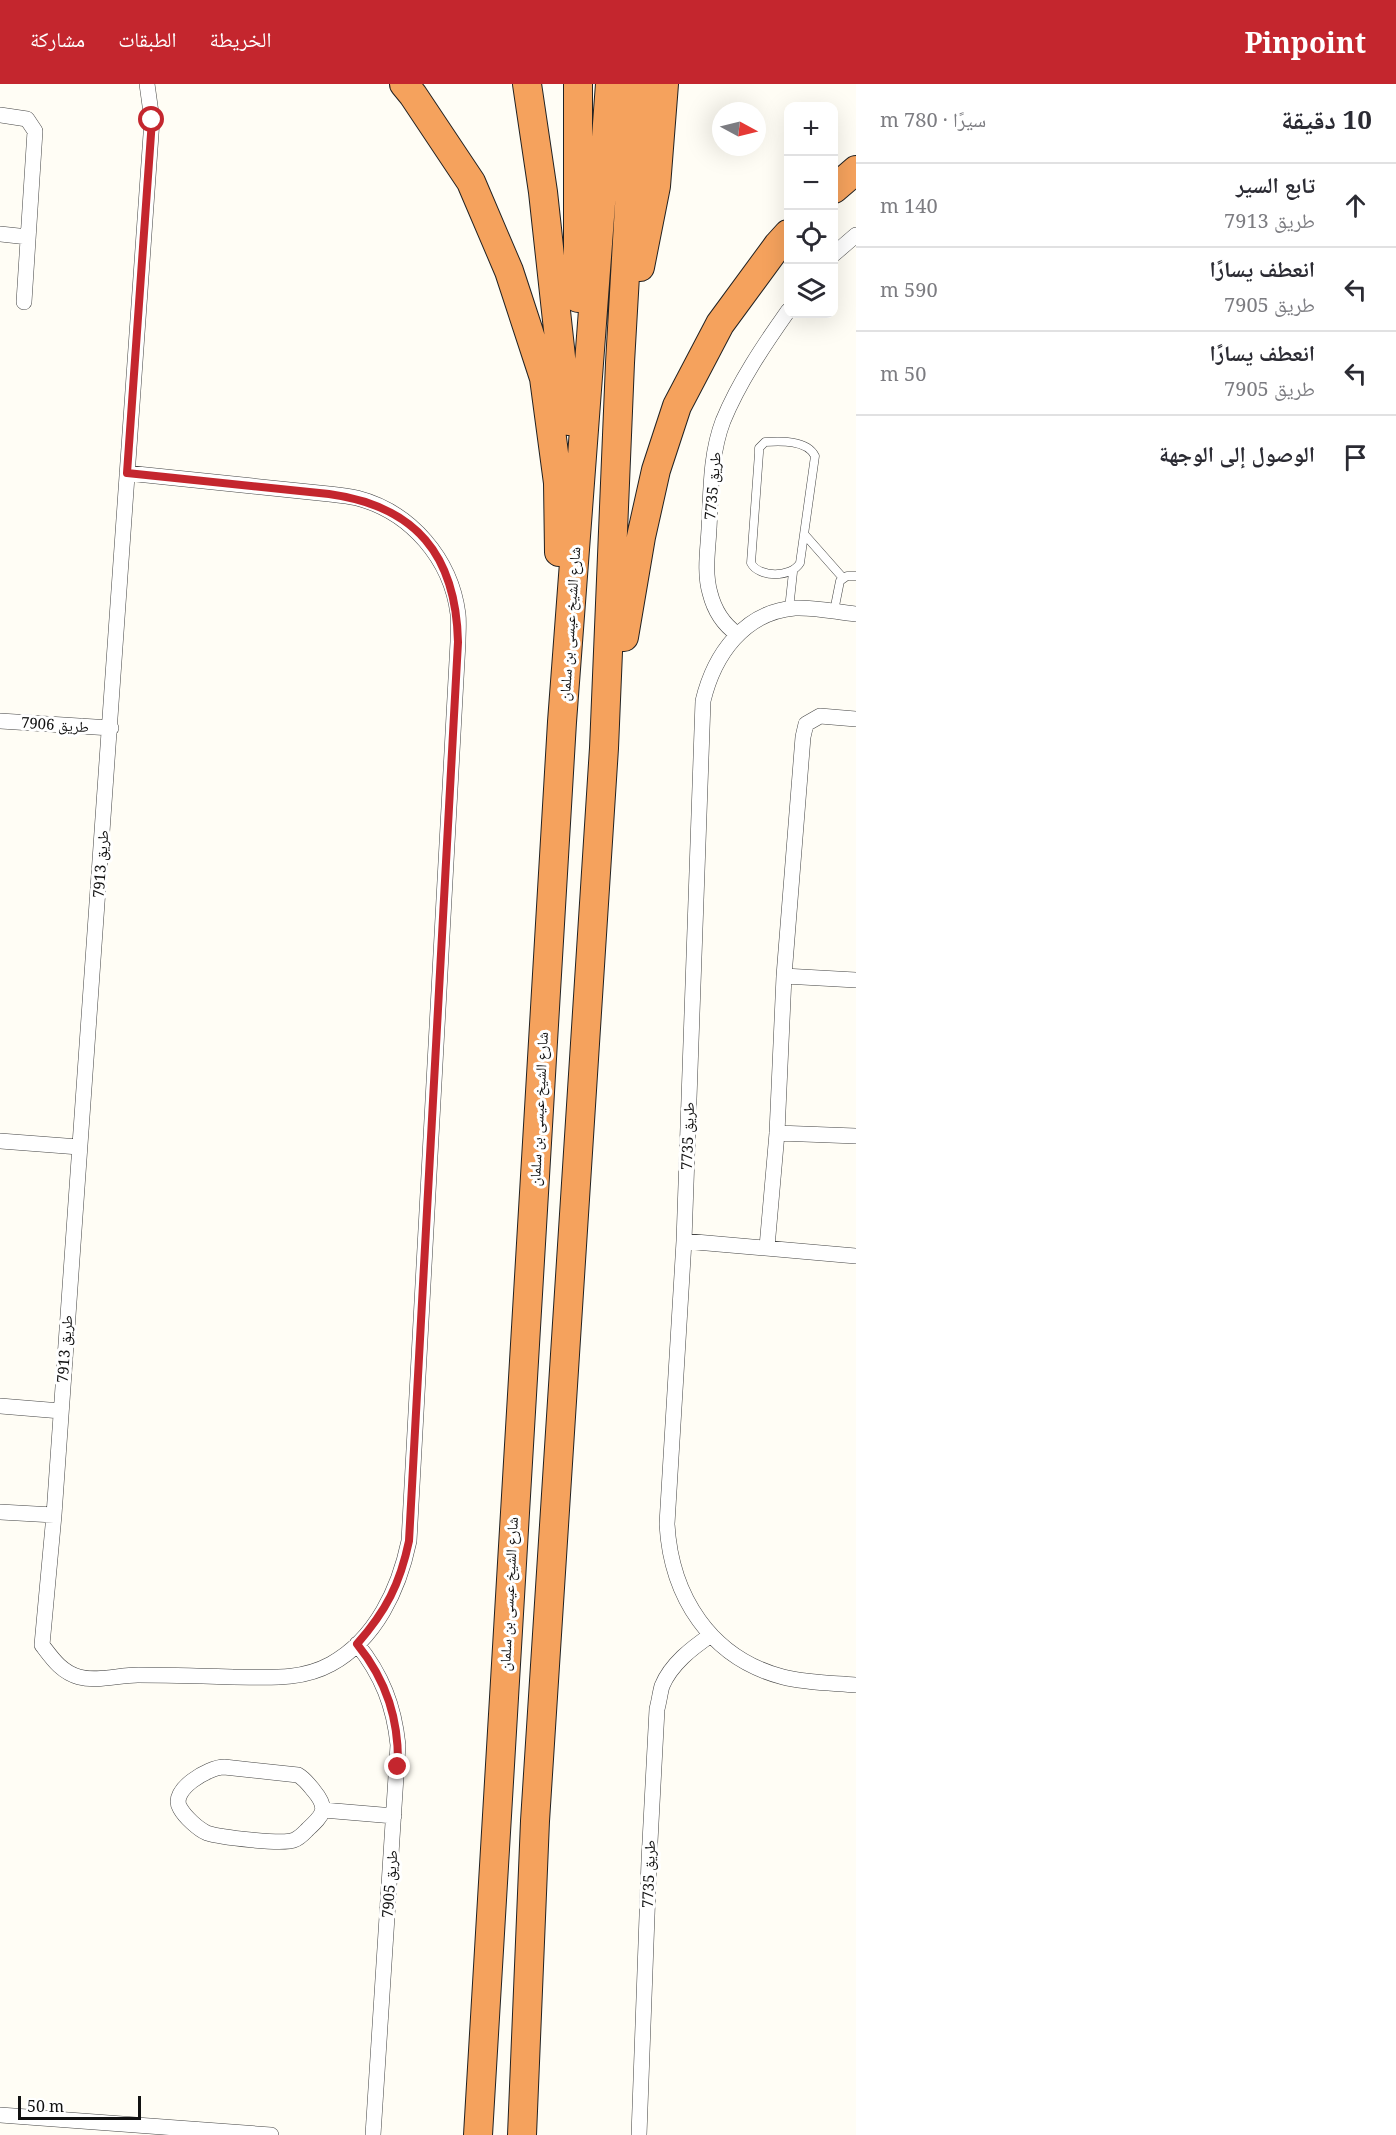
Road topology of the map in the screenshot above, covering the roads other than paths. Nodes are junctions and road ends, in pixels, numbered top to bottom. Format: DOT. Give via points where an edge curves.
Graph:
graph roads {
  1 [pos="147,84"];
  2 [pos="404,84"];
  3 [pos="527,84"];
  4 [pos="578,84"];
  5 [pos="610,84"];
  6 [pos="636,84"];
  7 [pos="664,84"];
  8 [pos="0,115"];
  9 [pos="856,170"];
  10 [pos="838,186"];
  11 [pos="0,234"];
  12 [pos="856,235"];
  13 [pos="28,237"];
  14 [pos="784,239"];
  15 [pos="838,251"];
  16 [pos="24,302"];
  17 [pos="784,318"];
  18 [pos="620,363"];
  19 [pos="127,473"];
  20 [pos="580,489"];
  21 [pos="805,535"];
  22 [pos="576,544"];
  23 [pos="793,572"];
  24 [pos="856,576"];
  25 [pos="843,578"];
  26 [pos="793,609"];
  27 [pos="834,611"];
  28 [pos="856,614"];
  29 [pos="737,634"];
  30 [pos="856,719"];
  31 [pos="0,721"];
  32 [pos="562,722"];
  33 [pos="111,728"];
  34 [pos="604,748"];
  35 [pos="784,976"];
  36 [pos="856,980"];
  37 [pos="777,1133"];
  38 [pos="856,1136"];
  39 [pos="0,1141"];
  40 [pos="79,1147"];
  41 [pos="684,1241"];
  42 [pos="767,1247"];
  43 [pos="856,1256"];
  44 [pos="0,1406"];
  45 [pos="61,1411"];
  46 [pos="0,1512"];
  47 [pos="54,1515"];
  48 [pos="711,1635"];
  49 [pos="357,1644"];
  50 [pos="856,1685"];
  51 [pos="323,1810"];
  52 [pos="394,1816"];
  53 [pos="0,2115"];
  54 [pos="271,2135"];
  55 [pos="373,2135"];
  56 [pos="478,2135"];
  57 [pos="522,2135"];
  58 [pos="639,2135"];
  1 -- 19 [label="street, طريق 7913" via="152,120"];
  2 -- 32 [label="highway" via="471,182 509,271 544,378 558,483"];
  3 -- 22 [label="highway" via="555,290"];
  4 -- 20 [label="highway"];
  5 -- 20 [label="highway, شارع الشيخ عيسى بن سلمان"];
  6 -- 18 [label="highway"];
  7 -- 18 [label="highway" via="656,186"];
  8 -- 13 [label="street" via="27,119 35,131"];
  9 -- 10 [label="highway"];
  11 -- 13 [label="street"];
  12 -- 15 [label="street"];
  13 -- 16 [label="street"];
  14 -- 34 [label="highway" via="720,324 677,406 656,470 641,537"];
  17 -- 29 [label="street, طريق 7735" via="730,406 714,456 706,575 719,614"];
  18 -- 34 [label="highway"];
  19 -- 33 [label="street, طريق 7913"];
  19 -- 49 [label="street" via="329,494 382,507 405,521 431,547 452,587 458,614 409,1541 386,1607"];
  20 -- 22 [label="highway, شارع الشيخ عيسى بن سلمان"];
  21 -- 23 [label="lane" via="800,563"];
  21 -- 23 [label="lane" via="814,456 804,445 765,442 759,448 751,562 760,571"];
  21 -- 25 [label="lane"];
  22 -- 32 [label="highway, شارع الشيخ عيسى بن سلمان"];
  23 -- 26 [label="lane"];
  24 -- 25 [label="lane"];
  25 -- 27 [label="lane" via="838,584"];
  26 -- 27 [label="street"];
  26 -- 29 [label="street, طريق 7735" via="765,616"];
  27 -- 28 [label="street"];
  29 -- 41 [label="street, طريق 7735" via="712,672 701,716"];
  30 -- 35 [label="street" via="820,716 807,724 803,737"];
  31 -- 33 [label="street, طريق 7906"];
  32 -- 56 [label="highway, شارع الشيخ عيسى بن سلمان"];
  33 -- 40 [label="street, طريق 7913"];
  34 -- 57 [label="highway" via="535,1821"];
  35 -- 36 [label="street"];
  35 -- 37 [label="street"];
  37 -- 38 [label="street"];
  37 -- 42 [label="street"];
  39 -- 40 [label="street"];
  40 -- 45 [label="street, طريق 7913"];
  41 -- 42 [label="street"];
  41 -- 48 [label="street, طريق 7735" via="668,1542 684,1597"];
  42 -- 43 [label="street"];
  44 -- 45 [label="street"];
  45 -- 47 [label="street, طريق 7913"];
  46 -- 47 [label="street"];
  47 -- 49 [label="street, طريق 7913" via="42,1645 61,1669 81,1678 286,1678 318,1670"];
  48 -- 50 [label="street, طريق 7735" via="732,1653 764,1671 800,1680"];
  48 -- 58 [label="street, طريق 7735" via="676,1664 663,1685 657,1709"];
  49 -- 52 [label="street, طريق 7905" via="382,1681 396,1723"];
  51 -- 51 [label="street" via="320,1798 298,1775 224,1767 206,1771 183,1789 178,1800 182,1812 207,1832 285,1842 300,1837"];
  51 -- 52 [label="street"];
  52 -- 55 [label="street, طريق 7905"];
  53 -- 54 [label="street"];
}
